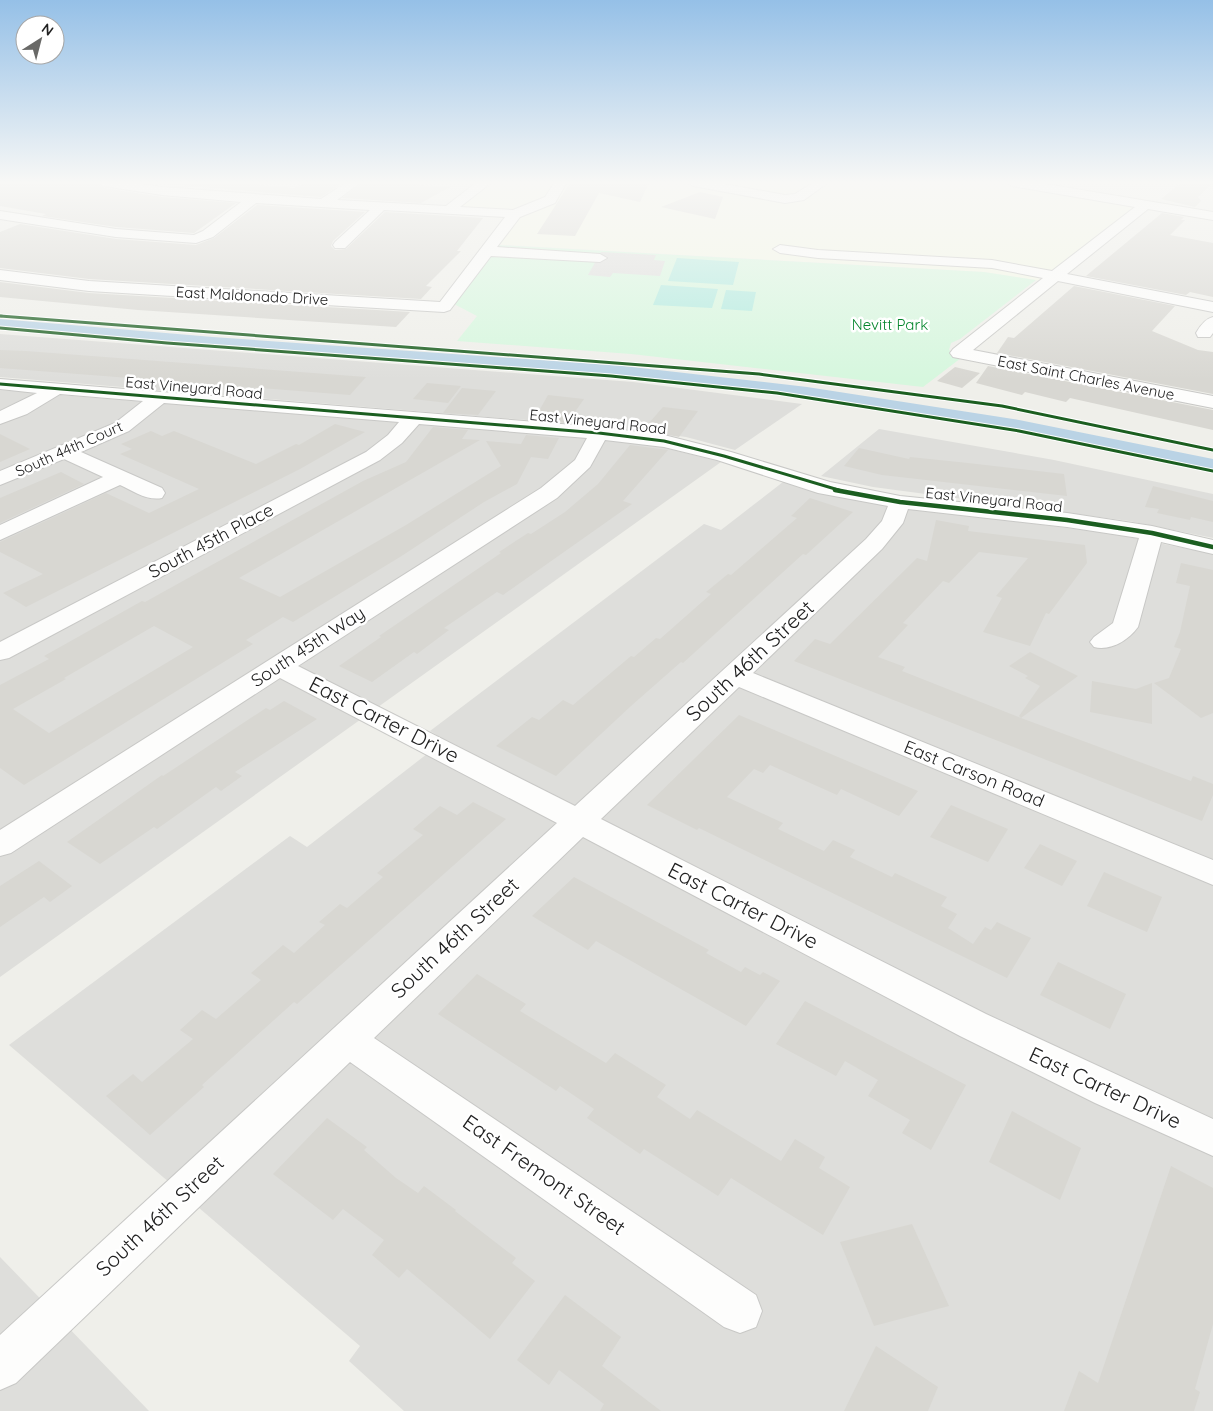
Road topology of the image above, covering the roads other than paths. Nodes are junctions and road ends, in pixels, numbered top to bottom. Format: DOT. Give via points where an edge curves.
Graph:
graph roads {
  1 [pos="488,248"];
  2 [pos="1091,248"];
  3 [pos="780,249"];
  4 [pos="486,251"];
  5 [pos="600,258"];
  6 [pos="0,275"];
  7 [pos="1055,276"];
  8 [pos="1213,307"];
  9 [pos="0,384"];
  10 [pos="58,388"];
  11 [pos="160,397"];
  12 [pos="1213,402"];
  13 [pos="0,418"];
  14 [pos="414,418"];
  15 [pos="599,433"];
  16 [pos="65,452"];
  17 [pos="120,477"];
  18 [pos="0,479"];
  19 [pos="154,493"];
  20 [pos="900,502"];
  21 [pos="1152,533"];
  22 [pos="0,534"];
  23 [pos="1213,547"];
  24 [pos="7,640"];
  25 [pos="1103,642"];
  26 [pos="278,666"];
  27 [pos="735,675"];
  28 [pos="579,822"];
  29 [pos="6,833"];
  30 [pos="1213,873"];
  31 [pos="347,1040"];
  32 [pos="1213,1138"];
  33 [pos="740,1311"];
  34 [pos="0,1367"];
  1 -- 4 [label="street"];
  2 -- 7 [label="street"];
  3 -- 7 [label="street" via="992,264"];
  4 -- 5 [label="street"];
  4 -- 6 [label="street, East Maldonado Drive" via="444,307 89,286"];
  7 -- 8 [label="street"];
  7 -- 12 [label="street, East Saint Charles Avenue" via="959,353"];
  9 -- 10 [label="street, East Vineyard Road"];
  10 -- 11 [label="street, East Vineyard Road"];
  10 -- 13 [label="street"];
  11 -- 14 [label="street, East Vineyard Road"];
  11 -- 16 [label="street, South 44th Court" via="122,427"];
  14 -- 15 [label="street, East Vineyard Road"];
  14 -- 24 [label="street, South 45th Place" via="373,456"];
  15 -- 20 [label="street, East Vineyard Road" via="664,440 826,488"];
  15 -- 26 [label="street, South 45th Way" via="583,463 549,492"];
  16 -- 17 [label="street"];
  16 -- 18 [label="street, South 44th Court"];
  17 -- 19 [label="street"];
  17 -- 22 [label="street"];
  20 -- 21 [label="street, East Vineyard Road" via="1067,520"];
  20 -- 27 [label="street, South 46th Street" via="892,523 874,544"];
  21 -- 23 [label="street, East Vineyard Road"];
  21 -- 25 [label="street" via="1125,627"];
  26 -- 28 [label="street, East Carter Drive"];
  26 -- 29 [label="street, South 45th Way"];
  27 -- 28 [label="street, South 46th Street"];
  27 -- 30 [label="street, East Carson Road"];
  28 -- 31 [label="street, South 46th Street"];
  28 -- 32 [label="street, East Carter Drive" via="973,1025"];
  31 -- 33 [label="street, East Fremont Street"];
  31 -- 34 [label="street, South 46th Street"];
}
